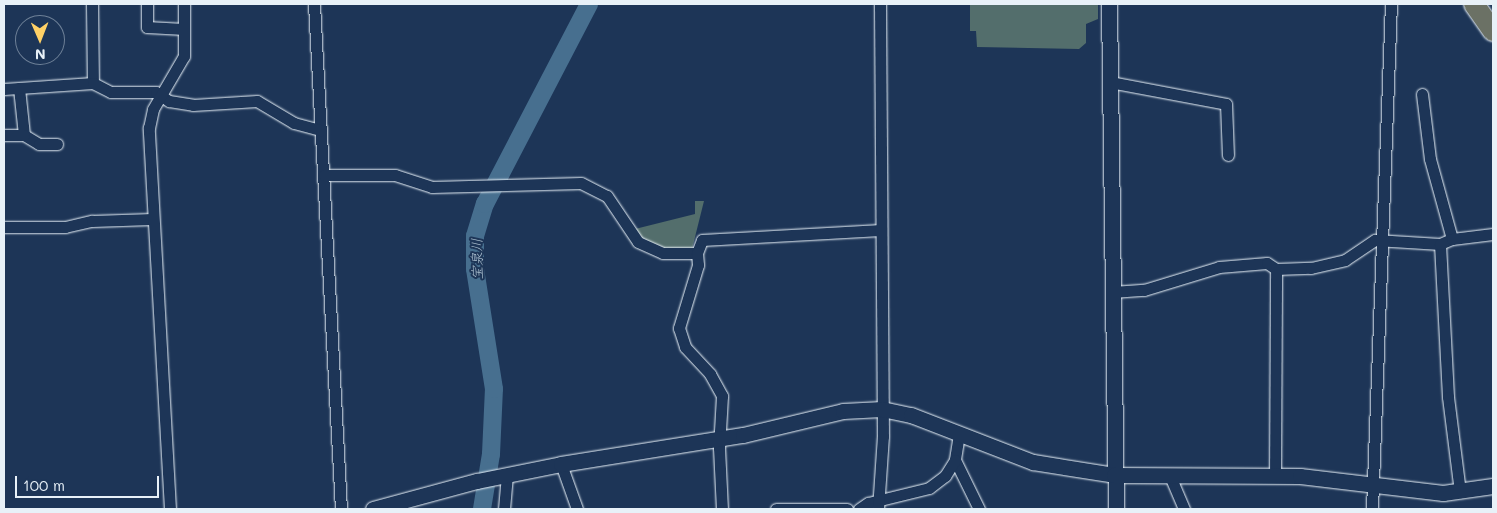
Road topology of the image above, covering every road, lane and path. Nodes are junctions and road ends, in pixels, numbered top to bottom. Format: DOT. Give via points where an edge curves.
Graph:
graph roads {
  1 [pos="92,4"];
  2 [pos="147,4"];
  3 [pos="184,4"];
  4 [pos="314,4"];
  5 [pos="880,4"];
  6 [pos="1109,4"];
  7 [pos="1391,4"];
  8 [pos="1474,4"];
  9 [pos="184,28"];
  10 [pos="1493,31"];
  11 [pos="93,82"];
  12 [pos="1110,82"];
  13 [pos="19,88"];
  14 [pos="4,90"];
  15 [pos="1422,94"];
  16 [pos="161,96"];
  17 [pos="321,130"];
  18 [pos="4,135"];
  19 [pos="24,135"];
  20 [pos="57,144"];
  21 [pos="1228,155"];
  22 [pos="324,175"];
  23 [pos="152,219"];
  24 [pos="4,227"];
  25 [pos="881,230"];
  26 [pos="1493,234"];
  27 [pos="1384,239"];
  28 [pos="1452,239"];
  29 [pos="1440,244"];
  30 [pos="697,253"];
  31 [pos="1276,269"];
  32 [pos="1112,292"];
  33 [pos="882,409"];
  34 [pos="959,434"];
  35 [pos="720,439"];
  36 [pos="955,460"];
  37 [pos="561,464"];
  38 [pos="1114,475"];
  39 [pos="503,476"];
  40 [pos="1170,476"];
  41 [pos="1276,476"];
  42 [pos="1372,484"];
  43 [pos="1493,487"];
  44 [pos="1460,492"];
  45 [pos="880,505"];
  46 [pos="170,509"];
  47 [pos="341,509"];
  48 [pos="373,509"];
  49 [pos="504,509"];
  50 [pos="577,509"];
  51 [pos="722,509"];
  52 [pos="776,509"];
  53 [pos="847,509"];
  54 [pos="859,509"];
  55 [pos="979,509"];
  56 [pos="1116,509"];
  57 [pos="1184,509"];
  58 [pos="1372,509"];
  1 -- 11 [label="street"];
  2 -- 9 [label="street" via="147,27"];
  3 -- 9 [label="street"];
  4 -- 17 [label="street"];
  5 -- 25 [label="street"];
  6 -- 12 [label="street"];
  7 -- 27 [label="street"];
  8 -- 10 [label="highway"];
  9 -- 16 [label="street" via="184,56"];
  11 -- 13 [label="street"];
  11 -- 16 [label="street" via="111,92 156,92"];
  12 -- 21 [label="street" via="1226,104"];
  12 -- 32 [label="street"];
  13 -- 14 [label="street"];
  13 -- 19 [label="street"];
  15 -- 28 [label="street" via="1430,159"];
  16 -- 17 [label="street" via="193,105 258,101 294,123"];
  16 -- 23 [label="street" via="150,123"];
  17 -- 22 [label="street"];
  18 -- 19 [label="street"];
  19 -- 20 [label="street" via="39,144"];
  22 -- 30 [label="street" via="394,175 432,187 581,183 607,196 630,234 646,248 662,254"];
  22 -- 47 [label="street"];
  23 -- 24 [label="street" via="92,221 65,227"];
  23 -- 46 [label="street"];
  25 -- 30 [label="street" via="702,240"];
  25 -- 33 [label="street"];
  26 -- 28 [label="street"];
  27 -- 29 [label="street"];
  27 -- 31 [label="street" via="1375,240 1340,262 1311,268"];
  27 -- 42 [label="street"];
  28 -- 29 [label="street"];
  29 -- 44 [label="street" via="1448,397"];
  30 -- 35 [label="street" via="698,265 680,322 680,336 685,347 717,384 722,408"];
  31 -- 32 [label="street" via="1267,263 1219,267 1144,290"];
  31 -- 41 [label="street"];
  32 -- 38 [label="street"];
  33 -- 34 [label="street" via="911,415"];
  33 -- 35 [label="street" via="843,411"];
  33 -- 45 [label="street"];
  34 -- 36 [label="street"];
  34 -- 38 [label="street" via="1033,462"];
  35 -- 37 [label="street"];
  35 -- 51 [label="street"];
  36 -- 45 [label="street" via="945,476 929,488"];
  36 -- 55 [label="street"];
  37 -- 39 [label="street"];
  37 -- 50 [label="street"];
  38 -- 40 [label="street"];
  38 -- 56 [label="street"];
  39 -- 48 [label="street"];
  39 -- 49 [label="street"];
  40 -- 41 [label="street"];
  40 -- 57 [label="street"];
  41 -- 42 [label="street"];
  42 -- 44 [label="street" via="1409,491"];
  42 -- 58 [label="street"];
  43 -- 44 [label="street"];
  45 -- 54 [label="street" via="868,503"];
  52 -- 53 [label="street"];
}
